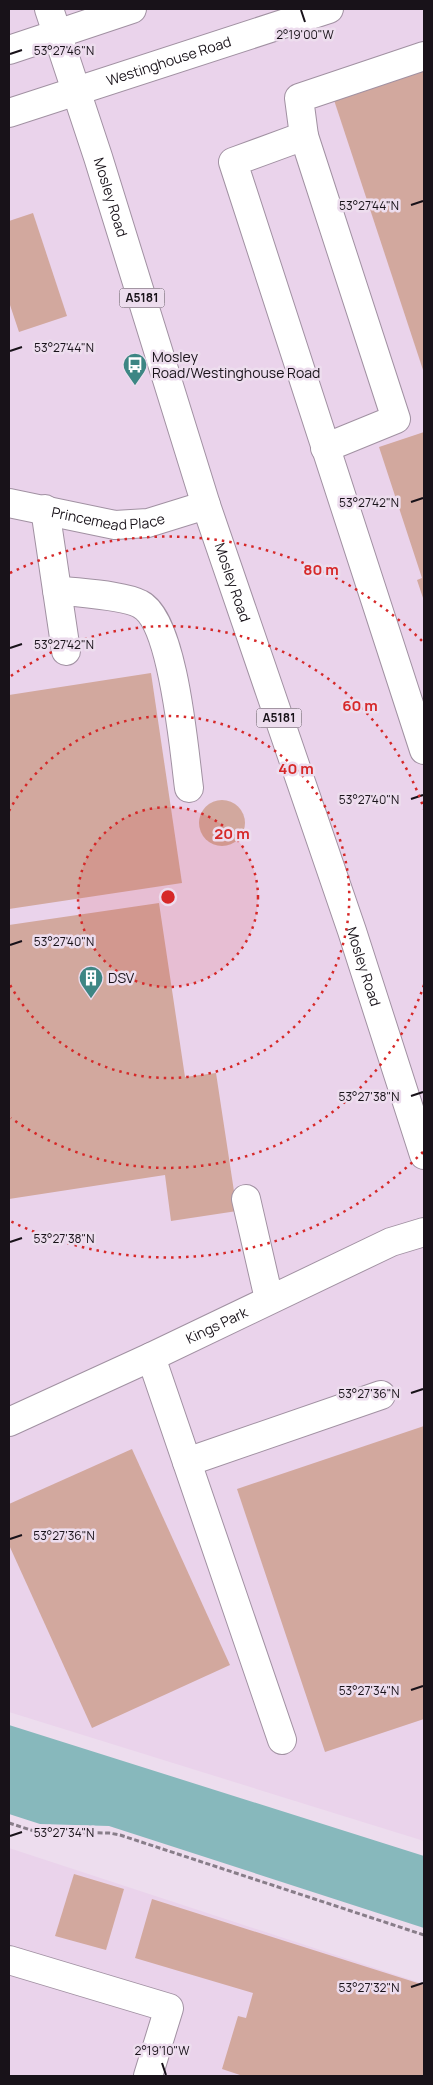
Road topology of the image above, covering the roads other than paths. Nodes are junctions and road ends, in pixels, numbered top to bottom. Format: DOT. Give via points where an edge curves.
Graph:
graph roads {
  1 [pos="132,9"];
  2 [pos="329,9"];
  3 [pos="53,21"];
  4 [pos="9,50"];
  5 [pos="424,56"];
  6 [pos="76,92"];
  7 [pos="9,113"];
  8 [pos="304,136"];
  9 [pos="325,448"];
  10 [pos="9,503"];
  11 [pos="206,505"];
  12 [pos="45,510"];
  13 [pos="57,590"];
  14 [pos="66,651"];
  15 [pos="424,750"];
  16 [pos="189,788"];
  17 [pos="424,1155"];
  18 [pos="246,1199"];
  19 [pos="424,1232"];
  20 [pos="269,1299"];
  21 [pos="151,1357"];
  22 [pos="381,1395"];
  23 [pos="9,1422"];
  24 [pos="187,1462"];
  25 [pos="282,1740"];
  26 [pos="9,1960"];
  27 [pos="148,2076"];
  1 -- 3 [label="main road"];
  2 -- 6 [label="main road, Westinghouse Road"];
  3 -- 4 [label="main road"];
  3 -- 6 [label="main road, Mosley Road / A5181"];
  5 -- 8 [label="main road" via="299,98"];
  6 -- 7 [label="main road, Westinghouse Road"];
  6 -- 11 [label="main road, Mosley Road / A5181"];
  8 -- 9 [label="main road" via="396,419"];
  8 -- 9 [label="main road" via="233,162"];
  9 -- 15 [label="main road"];
  10 -- 12 [label="main road, Princemead Place"];
  11 -- 12 [label="main road, Princemead Place" via="131,525 107,524"];
  11 -- 17 [label="main road, Mosley Road / A5181" via="352,931"];
  12 -- 13 [label="main road"];
  13 -- 14 [label="main road"];
  13 -- 16 [label="main road" via="130,600 141,604 153,615 178,697"];
  18 -- 20 [label="main road"];
  19 -- 20 [label="main road, Kings Park" via="391,1242"];
  20 -- 21 [label="main road, Kings Park"];
  21 -- 23 [label="main road, Kings Park"];
  21 -- 24 [label="main road"];
  22 -- 24 [label="main road"];
  24 -- 25 [label="main road"];
  26 -- 27 [label="main road" via="169,2008"];
}
